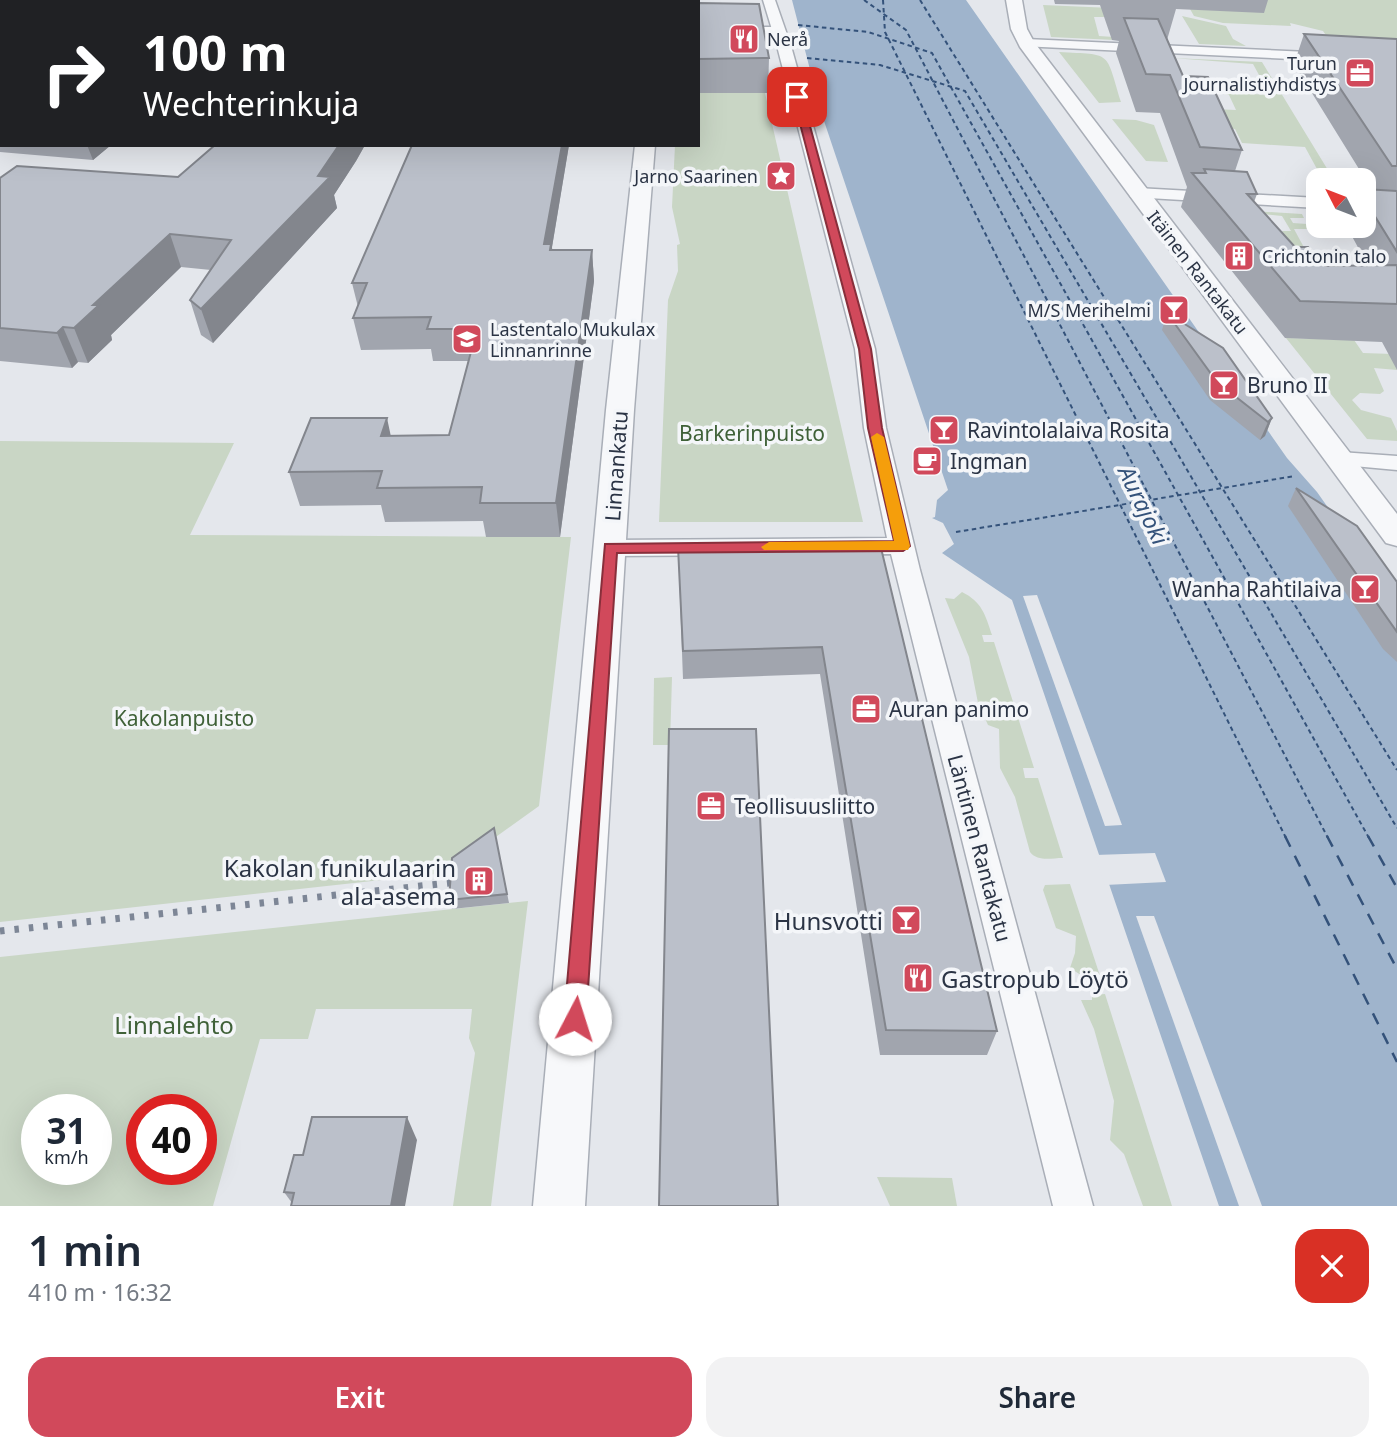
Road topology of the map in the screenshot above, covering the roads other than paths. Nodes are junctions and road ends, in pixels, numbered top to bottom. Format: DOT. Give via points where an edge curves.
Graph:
graph roads {
  1 [pos="769,0"];
  2 [pos="1014,0"];
  3 [pos="700,30"];
  4 [pos="779,30"];
  5 [pos="1026,43"];
  6 [pos="1397,60"];
  7 [pos="645,147"];
  8 [pos="1137,192"];
  9 [pos="1306,202"];
  10 [pos="1340,459"];
  11 [pos="1397,463"];
  12 [pos="1397,536"];
  13 [pos="903,546"];
  14 [pos="610,548"];
  15 [pos="559,1206"];
  16 [pos="1073,1206"];
  1 -- 4 [label="street, Läntinen Rantakatu"];
  2 -- 5 [label="street, Itäinen Rantakatu"];
  3 -- 4 [label="street"];
  4 -- 13 [label="street, Läntinen Rantakatu" via="865,349 875,428"];
  5 -- 6 [label="street"];
  5 -- 8 [label="street, Itäinen Rantakatu"];
  7 -- 14 [label="street, Linnankatu" via="628,298"];
  8 -- 9 [label="street"];
  8 -- 10 [label="street, Itäinen Rantakatu"];
  10 -- 11 [label="street"];
  10 -- 12 [label="street, Itäinen Rantakatu"];
  13 -- 14 [label="street"];
  13 -- 16 [label="street, Läntinen Rantakatu"];
  14 -- 15 [label="street, Linnankatu"];
}
